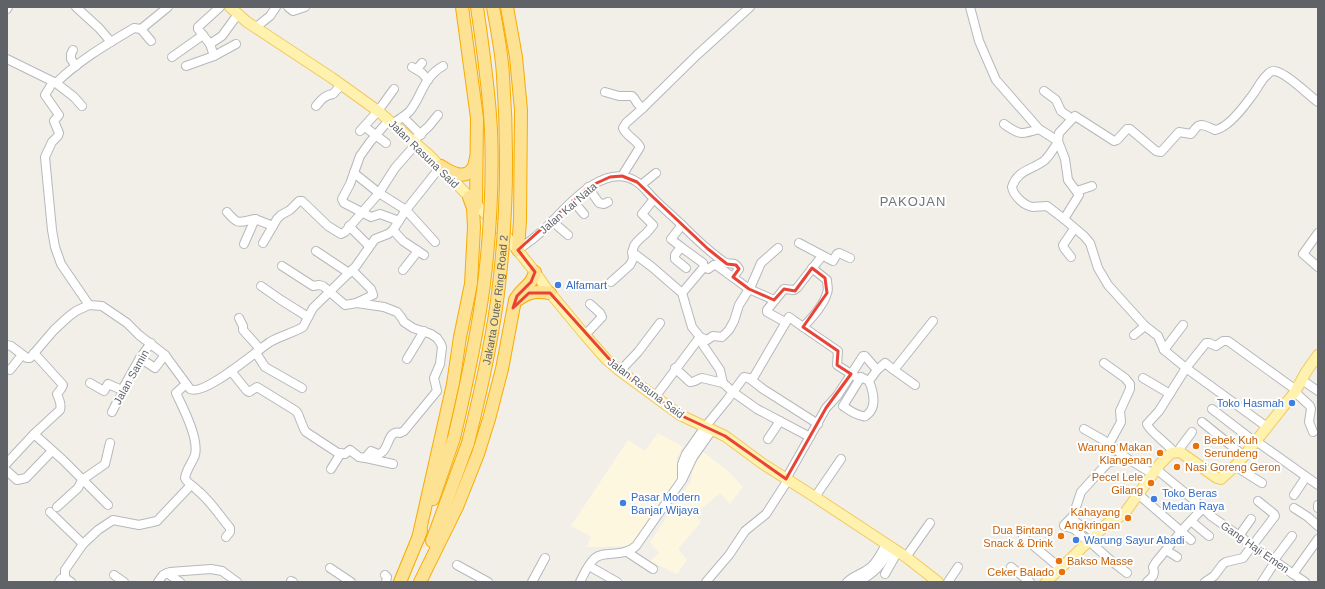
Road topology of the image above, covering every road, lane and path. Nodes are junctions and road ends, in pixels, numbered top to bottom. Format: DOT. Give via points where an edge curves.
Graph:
graph roads {
  1 [pos="76,7"];
  2 [pos="168,7"];
  3 [pos="220,7"];
  4 [pos="276,7"];
  5 [pos="288,7"];
  6 [pos="305,7"];
  7 [pos="462,7"];
  8 [pos="477,7"];
  9 [pos="493,7"];
  10 [pos="507,7"];
  11 [pos="750,7"];
  12 [pos="970,7"];
  13 [pos="234,10"];
  14 [pos="256,28"];
  15 [pos="141,29"];
  16 [pos="203,35"];
  17 [pos="151,41"];
  18 [pos="111,42"];
  19 [pos="210,44"];
  20 [pos="236,44"];
  21 [pos="74,50"];
  22 [pos="214,56"];
  23 [pos="172,57"];
  24 [pos="7,59"];
  25 [pos="76,66"];
  26 [pos="186,66"];
  27 [pos="417,66"];
  28 [pos="443,66"];
  29 [pos="428,80"];
  30 [pos="55,82"];
  31 [pos="341,84"];
  32 [pos="394,89"];
  33 [pos="1044,91"];
  34 [pos="605,92"];
  35 [pos="1318,102"];
  36 [pos="82,106"];
  37 [pos="316,106"];
  38 [pos="643,108"];
  39 [pos="378,111"];
  40 [pos="438,115"];
  41 [pos="403,117"];
  42 [pos="1072,119"];
  43 [pos="391,121"];
  44 [pos="1004,124"];
  45 [pos="1039,130"];
  46 [pos="376,134"];
  47 [pos="417,140"];
  48 [pos="1058,142"];
  49 [pos="386,143"];
  50 [pos="477,155"];
  51 [pos="441,166"];
  52 [pos="354,173"];
  53 [pos="656,173"];
  54 [pos="622,176"];
  55 [pos="641,186"];
  56 [pos="1092,186"];
  57 [pos="588,187"];
  58 [pos="1077,191"];
  59 [pos="379,193"];
  60 [pos="654,199"];
  61 [pos="472,201"];
  62 [pos="573,201"];
  63 [pos="608,202"];
  64 [pos="406,210"];
  65 [pos="362,211"];
  66 [pos="227,212"];
  67 [pos="584,214"];
  68 [pos="488,217"];
  69 [pos="255,219"];
  70 [pos="520,220"];
  71 [pos="1064,220"];
  72 [pos="399,221"];
  73 [pos="552,221"];
  74 [pos="682,225"];
  75 [pos="273,226"];
  76 [pos="349,226"];
  77 [pos="474,227"];
  78 [pos="1074,229"];
  79 [pos="393,230"];
  80 [pos="503,232"];
  81 [pos="568,235"];
  82 [pos="1317,237"];
  83 [pos="435,242"];
  84 [pos="263,243"];
  85 [pos="799,243"];
  86 [pos="244,244"];
  87 [pos="369,246"];
  88 [pos="681,247"];
  89 [pos="778,248"];
  90 [pos="316,250"];
  91 [pos="518,250"];
  92 [pos="632,252"];
  93 [pos="822,256"];
  94 [pos="1070,257"];
  95 [pos="850,258"];
  96 [pos="282,266"];
  97 [pos="704,267"];
  98 [pos="1318,267"];
  99 [pos="686,268"];
  100 [pos="812,268"];
  101 [pos="403,270"];
  102 [pos="351,272"];
  103 [pos="535,272"];
  104 [pos="733,277"];
  105 [pos="611,282"];
  106 [pos="261,286"];
  107 [pos="749,288"];
  108 [pos="330,291"];
  109 [pos="550,293"];
  110 [pos="682,293"];
  111 [pos="774,300"];
  112 [pos="357,303"];
  113 [pos="590,304"];
  114 [pos="89,305"];
  115 [pos="513,308"];
  116 [pos="308,317"];
  117 [pos="239,318"];
  118 [pos="933,321"];
  119 [pos="785,322"];
  120 [pos="660,323"];
  121 [pos="1183,325"];
  122 [pos="1145,326"];
  123 [pos="803,327"];
  124 [pos="424,332"];
  125 [pos="585,335"];
  126 [pos="1134,335"];
  127 [pos="702,338"];
  128 [pos="151,343"];
  129 [pos="7,345"];
  130 [pos="1164,350"];
  131 [pos="258,351"];
  132 [pos="34,353"];
  133 [pos="22,355"];
  134 [pos="165,355"];
  135 [pos="1317,357"];
  136 [pos="140,358"];
  137 [pos="407,359"];
  138 [pos="1104,363"];
  139 [pos="675,368"];
  140 [pos="1186,368"];
  141 [pos="10,370"];
  142 [pos="877,370"];
  143 [pos="894,370"];
  144 [pos="231,371"];
  145 [pos="620,371"];
  146 [pos="851,374"];
  147 [pos="1143,378"];
  148 [pos="860,379"];
  149 [pos="752,380"];
  150 [pos="1302,380"];
  151 [pos="869,381"];
  152 [pos="90,383"];
  153 [pos="723,383"];
  154 [pos="186,384"];
  155 [pos="915,385"];
  156 [pos="302,388"];
  157 [pos="122,390"];
  158 [pos="1296,391"];
  159 [pos="1318,391"];
  160 [pos="733,392"];
  161 [pos="1170,394"];
  162 [pos="655,397"];
  163 [pos="1212,409"];
  164 [pos="112,412"];
  165 [pos="780,421"];
  166 [pos="1202,422"];
  167 [pos="818,424"];
  168 [pos="1267,427"];
  169 [pos="708,428"];
  170 [pos="1084,429"];
  171 [pos="1192,432"];
  172 [pos="1314,432"];
  173 [pos="34,434"];
  174 [pos="810,438"];
  175 [pos="768,439"];
  176 [pos="1256,441"];
  177 [pos="110,443"];
  178 [pos="1109,444"];
  179 [pos="52,451"];
  180 [pos="1177,452"];
  181 [pos="341,453"];
  182 [pos="1244,456"];
  183 [pos="1125,457"];
  184 [pos="366,458"];
  185 [pos="841,458"];
  186 [pos="7,463"];
  187 [pos="393,464"];
  188 [pos="1235,466"];
  189 [pos="331,469"];
  190 [pos="7,471"];
  191 [pos="1154,472"];
  192 [pos="1306,477"];
  193 [pos="787,479"];
  194 [pos="82,480"];
  195 [pos="1262,483"];
  196 [pos="191,485"];
  197 [pos="1318,485"];
  198 [pos="1138,494"];
  199 [pos="1294,495"];
  200 [pos="815,497"];
  201 [pos="1258,501"];
  202 [pos="1318,504"];
  203 [pos="108,505"];
  204 [pos="1202,506"];
  205 [pos="57,507"];
  206 [pos="1294,508"];
  207 [pos="1318,508"];
  208 [pos="50,512"];
  209 [pos="1251,519"];
  210 [pos="1075,521"];
  211 [pos="1191,521"];
  212 [pos="930,523"];
  213 [pos="1318,526"];
  214 [pos="1181,531"];
  215 [pos="1209,536"];
  216 [pos="1239,536"];
  217 [pos="1292,536"];
  218 [pos="226,537"];
  219 [pos="1023,537"];
  220 [pos="418,539"];
  221 [pos="1092,539"];
  222 [pos="1318,539"];
  223 [pos="1191,540"];
  224 [pos="83,544"];
  225 [pos="1252,545"];
  226 [pos="896,550"];
  227 [pos="1166,550"];
  228 [pos="626,552"];
  229 [pos="545,558"];
  230 [pos="1177,558"];
  231 [pos="1274,561"];
  232 [pos="457,565"];
  233 [pos="589,566"];
  234 [pos="1011,567"];
  235 [pos="330,568"];
  236 [pos="958,568"];
  237 [pos="1060,568"];
  238 [pos="653,569"];
  239 [pos="166,573"];
  240 [pos="1127,573"];
  241 [pos="885,574"];
  242 [pos="1293,574"];
  243 [pos="114,575"];
  244 [pos="933,580"];
  245 [pos="65,581"];
  246 [pos="124,582"];
  247 [pos="158,582"];
  248 [pos="180,582"];
  249 [pos="237,582"];
  250 [pos="351,582"];
  251 [pos="400,582"];
  252 [pos="415,582"];
  253 [pos="420,582"];
  254 [pos="488,582"];
  255 [pos="532,582"];
  256 [pos="580,582"];
  257 [pos="617,582"];
  258 [pos="706,582"];
  259 [pos="847,582"];
  260 [pos="857,582"];
  261 [pos="948,582"];
  262 [pos="1030,582"];
  263 [pos="1046,582"];
  264 [pos="1147,582"];
  265 [pos="1206,582"];
  266 [pos="1262,582"];
  267 [pos="1305,582"];
  1 -- 18 [label="street"];
  2 -- 15 [label="street"];
  3 -- 16 [label="street" via="198,26"];
  4 -- 14 [label="street"];
  5 -- 6 [label="street" via="293,10"];
  7 -- 50 [label="highway" via="477,118"];
  8 -- 220 [label="highway, Jakarta Outer Ring Road 2, bridge" via="491,131 489,230 484,283 476,340 454,438"];
  9 -- 252 [label="highway, Jakarta Outer Ring Road 2, bridge" via="503,75 505,134 504,233 499,286 481,394 468,443"];
  10 -- 70 [label="highway" via="516,57 521,110"];
  11 -- 38 [label="street"];
  12 -- 45 [label="street" via="979,41 996,80"];
  13 -- 14 [label="main road, Jalan Rasuna Said"];
  13 -- 19 [label="street" via="222,36"];
  14 -- 31 [label="main road, Jalan Rasuna Said"];
  15 -- 17 [label="street"];
  15 -- 18 [label="street" via="134,28"];
  16 -- 19 [label="street"];
  16 -- 23 [label="street"];
  18 -- 25 [label="street"];
  19 -- 22 [label="street"];
  20 -- 22 [label="street"];
  21 -- 25 [label="street" via="71,59"];
  22 -- 26 [label="street"];
  24 -- 30 [label="street"];
  25 -- 30 [label="street"];
  27 -- 29 [label="street"];
  28 -- 29 [label="street"];
  29 -- 41 [label="street"];
  30 -- 36 [label="street"];
  30 -- 114 [label="street" via="45,96 59,115 54,121 59,133 45,157 53,236 61,264"];
  31 -- 37 [label="street" via="334,94 327,95"];
  31 -- 39 [label="main road, Jalan Rasuna Said"];
  32 -- 39 [label="street"];
  33 -- 42 [label="street" via="1056,100 1061,112"];
  34 -- 38 [label="street" via="632,96 636,104"];
  35 -- 42 [label="street" via="1284,75 1272,71 1236,115 1223,126 1214,130 1200,125 1191,134 1179,132 1160,152 1130,129 1114,141 1076,116"];
  38 -- 54 [label="street" via="624,126 625,132 640,147"];
  39 -- 43 [label="main road, Jalan Rasuna Said"];
  39 -- 46 [label="street" via="363,129"];
  40 -- 47 [label="street"];
  41 -- 43 [label="street"];
  41 -- 47 [label="street"];
  42 -- 48 [label="street" via="1059,133"];
  43 -- 46 [label="street"];
  43 -- 47 [label="main road, Jalan Rasuna Said"];
  44 -- 45 [label="street" via="1022,134"];
  45 -- 48 [label="street"];
  46 -- 49 [label="street"];
  46 -- 52 [label="street" via="360,156"];
  47 -- 51 [label="main road, Jalan Rasuna Said"];
  47 -- 59 [label="street"];
  48 -- 58 [label="street" via="1065,159 1068,180"];
  48 -- 71 [label="street" via="1045,160 1025,170 1012,187 1015,196 1026,204 1032,207 1047,206"];
  50 -- 51 [label="highway" via="473,168 467,173 454,174"];
  50 -- 61 [label="highway"];
  51 -- 61 [label="main road, Jalan Rasuna Said"];
  51 -- 64 [label="street"];
  52 -- 59 [label="street"];
  52 -- 65 [label="street" via="342,201"];
  53 -- 55 [label="street"];
  54 -- 55 [label="street"];
  54 -- 57 [label="street, Jalan Kai Nata" via="610,177"];
  55 -- 60 [label="street"];
  56 -- 58 [label="street"];
  57 -- 62 [label="street, Jalan Kai Nata"];
  57 -- 63 [label="street" via="600,204"];
  58 -- 71 [label="street" via="1078,197"];
  59 -- 64 [label="street"];
  59 -- 65 [label="street"];
  60 -- 74 [label="street"];
  60 -- 92 [label="street" via="642,214 652,225 638,239"];
  61 -- 68 [label="main road, Jalan Rasuna Said"];
  61 -- 77 [label="highway"];
  62 -- 67 [label="street"];
  62 -- 73 [label="street, Jalan Kai Nata"];
  64 -- 72 [label="street"];
  64 -- 83 [label="street"];
  65 -- 72 [label="street" via="372,218 382,214"];
  65 -- 76 [label="street"];
  66 -- 69 [label="street" via="237,222"];
  68 -- 77 [label="highway" via="481,218"];
  68 -- 80 [label="main road, Jalan Rasuna Said"];
  69 -- 75 [label="street"];
  69 -- 86 [label="street"];
  70 -- 80 [label="highway" via="514,232"];
  70 -- 91 [label="highway"];
  71 -- 78 [label="street"];
  72 -- 79 [label="street"];
  73 -- 81 [label="street"];
  73 -- 91 [label="street, Jalan Kai Nata"];
  74 -- 88 [label="street" via="671,239"];
  74 -- 104 [label="street" via="718,257 738,268"];
  75 -- 76 [label="street" via="281,215 299,201 339,233 345,232"];
  75 -- 84 [label="street"];
  76 -- 87 [label="street"];
  77 -- 220 [label="highway" via="470,284 453,384"];
  78 -- 94 [label="street" via="1063,245"];
  78 -- 122 [label="street" via="1090,243 1104,279"];
  79 -- 87 [label="street" via="375,239"];
  79 -- 101 [label="street" via="403,241 421,253"];
  80 -- 91 [label="main road, Jalan Rasuna Said"];
  82 -- 98 [label="street" via="1303,254"];
  85 -- 93 [label="street"];
  87 -- 102 [label="street"];
  88 -- 97 [label="street" via="703,263"];
  88 -- 99 [label="street" via="674,258"];
  89 -- 107 [label="street" via="761,263"];
  90 -- 102 [label="street"];
  91 -- 103 [label="main road, Jalan Rasuna Said"];
  92 -- 105 [label="street" via="633,259 630,265"];
  92 -- 110 [label="street"];
  93 -- 95 [label="street" via="833,261 839,253"];
  93 -- 100 [label="street"];
  96 -- 108 [label="street" via="314,286 322,286"];
  97 -- 104 [label="street" via="709,269 715,264"];
  97 -- 110 [label="street"];
  100 -- 111 [label="street" via="797,288 784,289"];
  100 -- 123 [label="street" via="827,280 828,289 826,297"];
  102 -- 108 [label="street"];
  102 -- 112 [label="street" via="371,289 373,295"];
  103 -- 109 [label="main road, Jalan Rasuna Said"];
  103 -- 115 [label="highway" via="531,282 517,296"];
  104 -- 107 [label="street"];
  106 -- 116 [label="street"];
  107 -- 111 [label="street"];
  107 -- 127 [label="street" via="724,336"];
  108 -- 112 [label="street" via="345,305"];
  108 -- 116 [label="street"];
  109 -- 115 [label="highway" via="529,293 517,301"];
  109 -- 125 [label="main road, Jalan Rasuna Said"];
  110 -- 127 [label="street" via="692,327"];
  111 -- 119 [label="street" via="767,312"];
  112 -- 124 [label="street" via="389,308 400,314 407,325"];
  113 -- 125 [label="street" via="602,317"];
  114 -- 128 [label="street" via="102,306"];
  114 -- 132 [label="street" via="68,317"];
  115 -- 253 [label="highway" via="502,369 478,454 457,507"];
  116 -- 131 [label="street" via="303,327 270,342"];
  117 -- 131 [label="street" via="243,330"];
  118 -- 143 [label="street"];
  119 -- 123 [label="street" via="790,316"];
  119 -- 149 [label="street"];
  120 -- 145 [label="street"];
  121 -- 130 [label="street"];
  122 -- 126 [label="street"];
  122 -- 130 [label="street" via="1158,336"];
  123 -- 146 [label="street" via="838,351 837,365"];
  124 -- 137 [label="street"];
  124 -- 184 [label="street" via="437,338 442,347 440,364 434,378 437,391 404,431 394,433 382,452 378,454 371,451"];
  125 -- 145 [label="main road, Jalan Rasuna Said"];
  127 -- 139 [label="street"];
  127 -- 153 [label="street" via="703,346 720,370"];
  128 -- 134 [label="street"];
  128 -- 136 [label="street, Jalan Samin"];
  129 -- 133 [label="street"];
  130 -- 140 [label="street"];
  131 -- 144 [label="street"];
  131 -- 156 [label="street" via="265,367"];
  132 -- 133 [label="street" via="28,358"];
  132 -- 173 [label="street" via="62,383 58,394 60,410"];
  133 -- 141 [label="street"];
  134 -- 136 [label="street" via="155,368"];
  134 -- 154 [label="street"];
  135 -- 150 [label="main road"];
  136 -- 157 [label="street, Jalan Samin"];
  138 -- 178 [label="street" via="1130,384 1120,410 1121,422"];
  139 -- 153 [label="street" via="690,382 702,378"];
  139 -- 162 [label="street"];
  140 -- 158 [label="street" via="1205,343 1216,346 1225,341 1236,346"];
  140 -- 161 [label="street"];
  140 -- 168 [label="street"];
  142 -- 143 [label="street" via="885,363"];
  142 -- 146 [label="street" via="864,356"];
  142 -- 151 [label="street"];
  143 -- 155 [label="street"];
  144 -- 154 [label="street" via="196,391 191,391"];
  144 -- 181 [label="street" via="246,392 256,387 296,411 304,429"];
  145 -- 162 [label="main road, Jalan Rasuna Said"];
  146 -- 148 [label="street"];
  146 -- 167 [label="street" via="826,408"];
  147 -- 161 [label="street"];
  148 -- 151 [label="street" via="862,377"];
  148 -- 151 [label="street" via="843,406 864,417 872,410 874,400"];
  149 -- 160 [label="street" via="743,377"];
  149 -- 167 [label="street"];
  150 -- 158 [label="main road"];
  150 -- 159 [label="street"];
  152 -- 157 [label="street" via="104,391 108,384"];
  153 -- 160 [label="street"];
  154 -- 196 [label="street" via="176,393 188,418 195,446 195,455 185,477"];
  157 -- 164 [label="street, Jalan Samin" via="123,393"];
  158 -- 168 [label="main road"];
  158 -- 172 [label="street" via="1310,406 1308,422"];
  160 -- 165 [label="street"];
  160 -- 169 [label="street"];
  161 -- 180 [label="street" via="1147,426"];
  162 -- 169 [label="main road, Jalan Rasuna Said" via="680,415"];
  163 -- 176 [label="street"];
  165 -- 174 [label="street"];
  165 -- 175 [label="street"];
  166 -- 182 [label="street"];
  167 -- 174 [label="street"];
  168 -- 176 [label="main road"];
  169 -- 193 [label="main road, Jalan Rasuna Said" via="726,436 756,460"];
  169 -- 228 [label="street" via="695,447 686,454 682,464 682,480 636,546"];
  170 -- 178 [label="street, Gang Haji Emen"];
  171 -- 180 [label="street"];
  173 -- 179 [label="street"];
  173 -- 186 [label="street"];
  174 -- 193 [label="street"];
  176 -- 182 [label="main road"];
  176 -- 192 [label="street"];
  177 -- 194 [label="street" via="105,464"];
  178 -- 183 [label="street, Gang Haji Emen"];
  179 -- 190 [label="street" via="26,478 17,480"];
  179 -- 194 [label="street"];
  180 -- 188 [label="main road" via="1219,479"];
  180 -- 191 [label="main road" via="1168,455"];
  181 -- 184 [label="street" via="345,454 350,450"];
  181 -- 189 [label="street"];
  182 -- 188 [label="main road"];
  183 -- 191 [label="street, Gang Haji Emen"];
  183 -- 221 [label="street" via="1108,463 1081,492 1072,516 1064,525"];
  184 -- 187 [label="street"];
  185 -- 200 [label="street"];
  188 -- 195 [label="street"];
  191 -- 198 [label="main road"];
  191 -- 204 [label="street, Gang Haji Emen"];
  192 -- 197 [label="street"];
  192 -- 199 [label="street"];
  193 -- 200 [label="main road, Jalan Rasuna Said"];
  193 -- 258 [label="street" via="766,514 745,531"];
  194 -- 203 [label="street"];
  194 -- 205 [label="street" via="78,488"];
  196 -- 218 [label="street" via="210,502 230,528"];
  196 -- 224 [label="street" via="157,521 139,525 113,520"];
  198 -- 214 [label="street"];
  198 -- 221 [label="main road" via="1124,514 1108,523"];
  200 -- 226 [label="main road, Jalan Rasuna Said"];
  201 -- 225 [label="street" via="1275,515"];
  202 -- 207 [label="street"];
  204 -- 211 [label="street"];
  204 -- 216 [label="street, Gang Haji Emen" via="1211,516"];
  206 -- 213 [label="street"];
  208 -- 224 [label="street"];
  209 -- 216 [label="street"];
  210 -- 221 [label="street" via="1082,527 1085,526"];
  211 -- 214 [label="street"];
  211 -- 215 [label="street"];
  212 -- 226 [label="street"];
  214 -- 223 [label="street"];
  214 -- 227 [label="street"];
  216 -- 225 [label="street, Gang Haji Emen"];
  217 -- 231 [label="street"];
  219 -- 237 [label="street"];
  220 -- 251 [label="highway, Jakarta Outer Ring Road 2"];
  221 -- 237 [label="main road"];
  221 -- 240 [label="street" via="1109,559"];
  222 -- 242 [label="street, Gang Haji Emen"];
  224 -- 245 [label="street" via="65,570"];
  225 -- 231 [label="street, Gang Haji Emen"];
  225 -- 265 [label="street" via="1243,558 1226,562"];
  226 -- 241 [label="street"];
  226 -- 244 [label="main road, Jalan Rasuna Said"];
  226 -- 259 [label="street" via="878,558 872,566"];
  226 -- 260 [label="street" via="876,571"];
  227 -- 230 [label="street"];
  227 -- 264 [label="street" via="1153,567 1153,576"];
  228 -- 233 [label="street" via="597,556"];
  228 -- 238 [label="street"];
  229 -- 255 [label="street"];
  231 -- 242 [label="street, Gang Haji Emen"];
  231 -- 266 [label="street"];
  232 -- 254 [label="street"];
  233 -- 256 [label="street"];
  233 -- 257 [label="street"];
  234 -- 262 [label="street"];
  235 -- 250 [label="street"];
  236 -- 261 [label="street"];
  237 -- 263 [label="main road"];
  239 -- 247 [label="street"];
  239 -- 248 [label="street"];
  239 -- 249 [label="street" via="217,570"];
  242 -- 267 [label="street"];
  243 -- 246 [label="street"];
}
